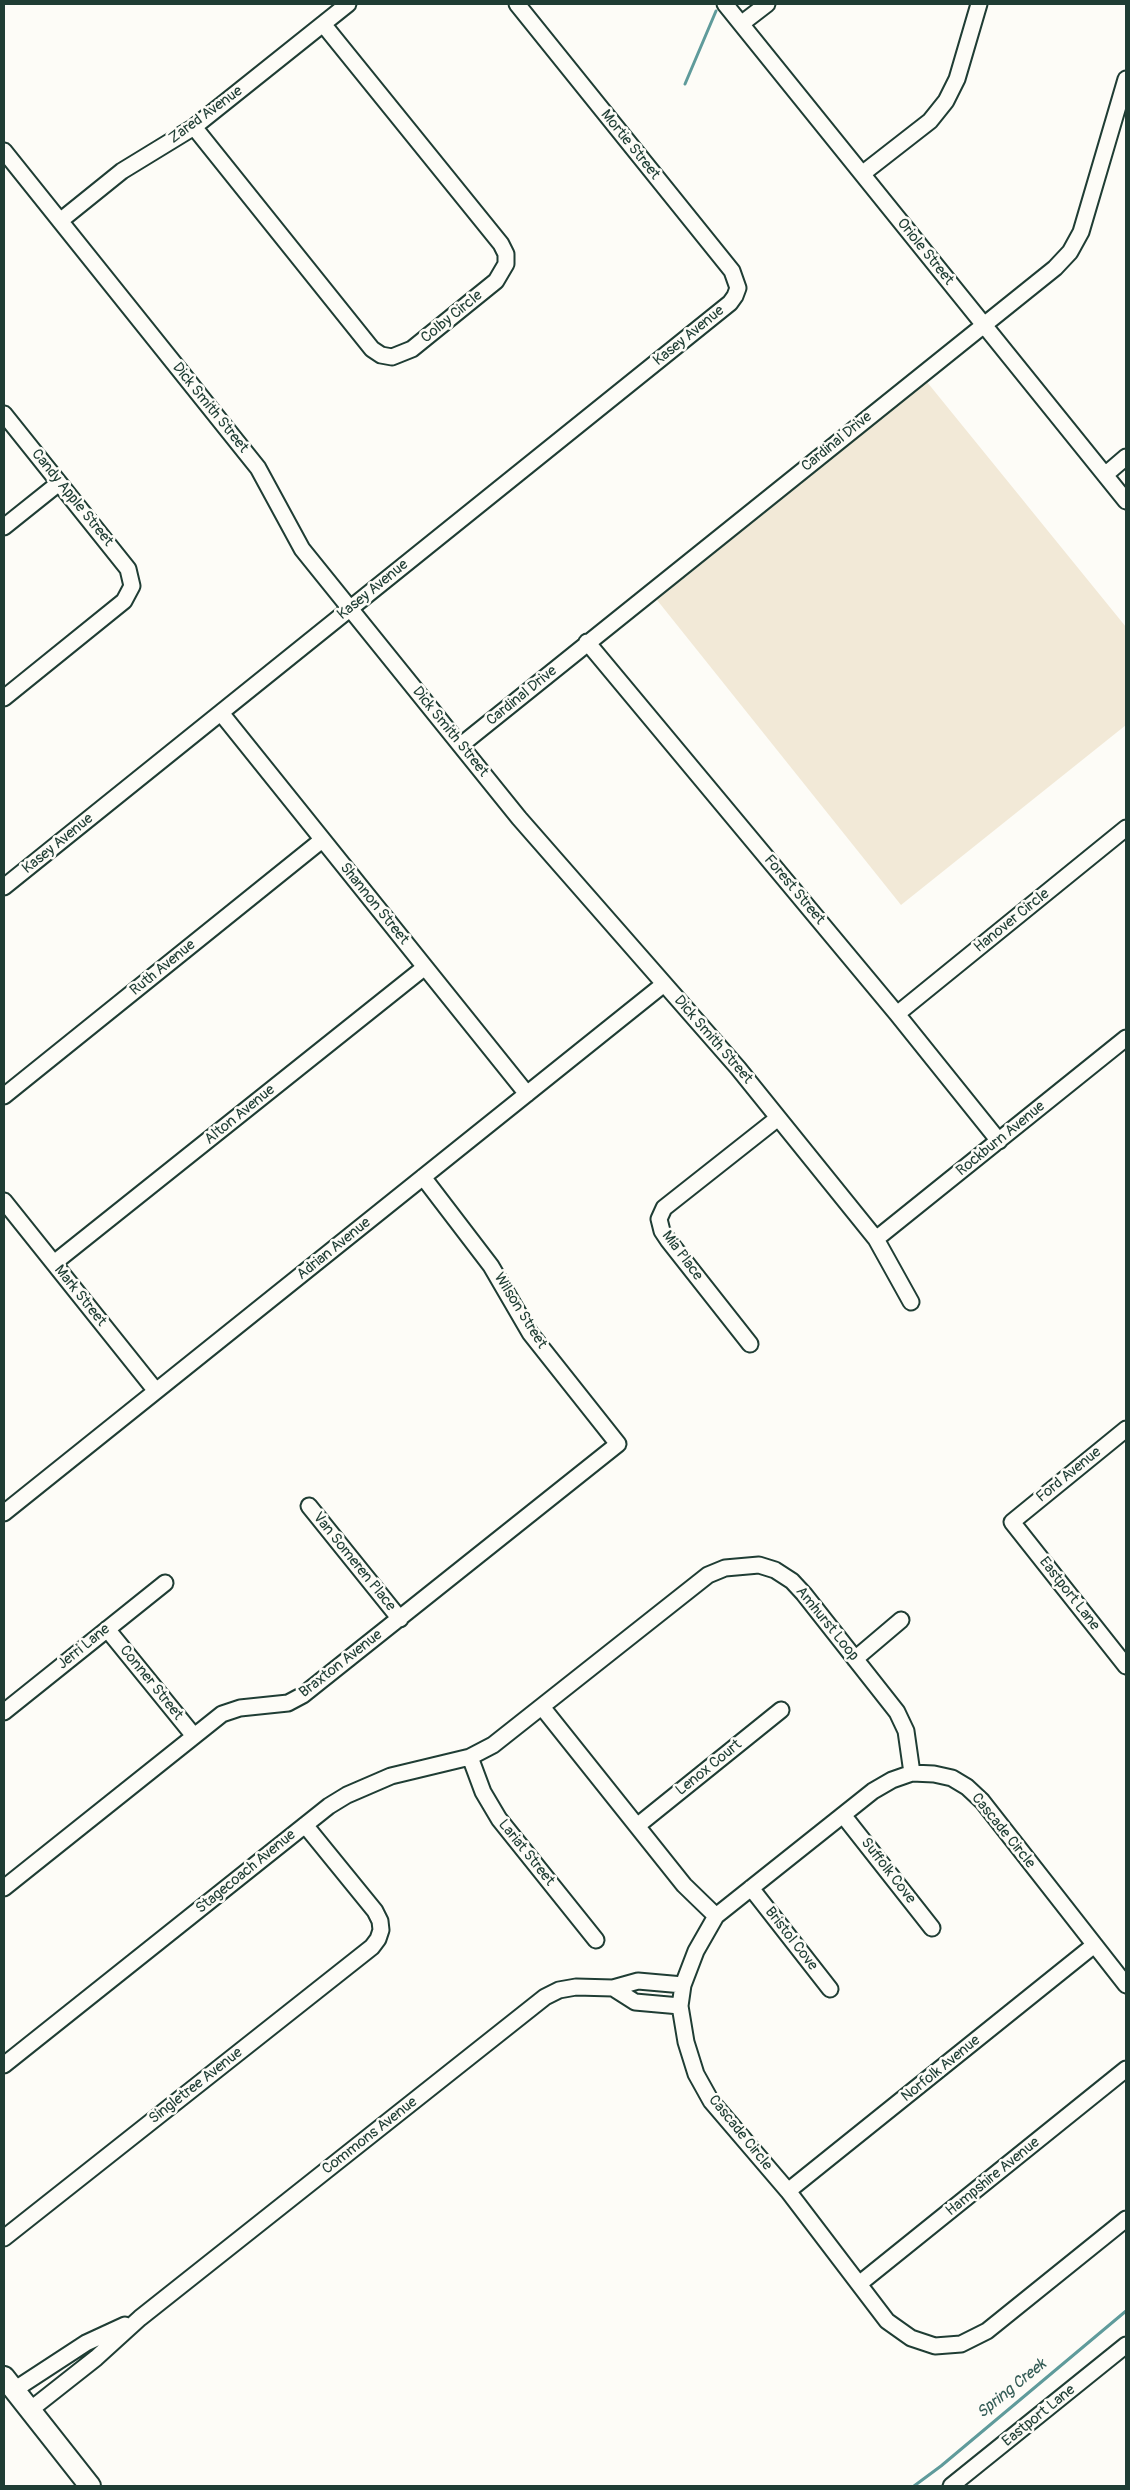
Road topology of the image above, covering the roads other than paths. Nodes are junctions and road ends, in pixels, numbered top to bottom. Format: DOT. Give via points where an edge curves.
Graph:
graph roads {
  1 [pos="348,4"];
  2 [pos="517,4"];
  3 [pos="725,4"];
  4 [pos="767,4"];
  5 [pos="979,4"];
  6 [pos="323,24"];
  7 [pos="741,24"];
  8 [pos="1126,79"];
  9 [pos="194,127"];
  10 [pos="4,151"];
  11 [pos="862,174"];
  12 [pos="60,221"];
  13 [pos="738,288"];
  14 [pos="984,325"];
  15 [pos="4,414"];
  16 [pos="1126,457"];
  17 [pos="1105,475"];
  18 [pos="59,483"];
  19 [pos="1126,500"];
  20 [pos="4,527"];
  21 [pos="350,609"];
  22 [pos="587,642"];
  23 [pos="4,698"];
  24 [pos="221,713"];
  25 [pos="462,745"];
  26 [pos="1126,828"];
  27 [pos="322,840"];
  28 [pos="4,887"];
  29 [pos="425,967"];
  30 [pos="664,984"];
  31 [pos="897,1014"];
  32 [pos="1126,1038"];
  33 [pos="527,1094"];
  34 [pos="4,1096"];
  35 [pos="778,1118"];
  36 [pos="999,1140"];
  37 [pos="423,1177"];
  38 [pos="4,1201"];
  39 [pos="876,1240"];
  40 [pos="54,1264"];
  41 [pos="911,1302"];
  42 [pos="750,1344"];
  43 [pos="156,1390"];
  44 [pos="1126,1429"];
  45 [pos="618,1444"];
  46 [pos="309,1506"];
  47 [pos="4,1513"];
  48 [pos="1012,1522"];
  49 [pos="165,1583"];
  50 [pos="400,1619"];
  51 [pos="901,1620"];
  52 [pos="107,1629"];
  53 [pos="855,1658"];
  54 [pos="1126,1666"];
  55 [pos="542,1707"];
  56 [pos="781,1710"];
  57 [pos="4,1712"];
  58 [pos="515,1730"];
  59 [pos="194,1736"];
  60 [pos="470,1757"];
  61 [pos="912,1773"];
  62 [pos="843,1815"];
  63 [pos="305,1825"];
  64 [pos="637,1826"];
  65 [pos="4,1888"];
  66 [pos="751,1888"];
  67 [pos="716,1916"];
  68 [pos="932,1928"];
  69 [pos="596,1940"];
  70 [pos="1093,1946"];
  71 [pos="683,1985"];
  72 [pos="1126,1986"];
  73 [pos="613,1988"];
  74 [pos="830,1989"];
  75 [pos="680,2006"];
  76 [pos="4,2065"];
  77 [pos="1126,2069"];
  78 [pos="788,2191"];
  79 [pos="1126,2219"];
  80 [pos="4,2238"];
  81 [pos="859,2284"];
  82 [pos="140,2318"];
  83 [pos="1126,2345"];
  84 [pos="9,2383"];
  85 [pos="30,2410"];
  86 [pos="90,2486"];
  87 [pos="951,2486"];
  1 -- 6 [label="street, Zared Avenue"];
  2 -- 13 [label="street, Mortie Street" via="732,271"];
  3 -- 7 [label="street, Oriole Street"];
  4 -- 7 [label="street"];
  5 -- 11 [label="street" via="957,79 946,101 930,121"];
  6 -- 9 [label="street, Zared Avenue"];
  6 -- 9 [label="street, Colby Circle" via="506,254 506,264 496,281 412,350 392,357 372,349"];
  7 -- 11 [label="street, Oriole Street"];
  8 -- 14 [label="street, Cardinal Drive" via="1081,232 1070,252"];
  9 -- 12 [label="street, Zared Avenue" via="122,171"];
  10 -- 12 [label="street, Dick Smith Street"];
  11 -- 14 [label="street, Oriole Street"];
  12 -- 21 [label="street, Dick Smith Street" via="258,468 294,538"];
  13 -- 21 [label="street, Kasey Avenue" via="730,303"];
  14 -- 17 [label="street, Oriole Street"];
  14 -- 22 [label="street, Cardinal Drive"];
  15 -- 18 [label="street, Candy Apple Street"];
  16 -- 17 [label="street"];
  17 -- 19 [label="street, Oriole Street"];
  18 -- 20 [label="street"];
  18 -- 23 [label="street, Candy Apple Street" via="128,569 132,586 124,602"];
  21 -- 24 [label="street, Kasey Avenue"];
  21 -- 25 [label="street, Dick Smith Street"];
  22 -- 25 [label="street, Cardinal Drive"];
  22 -- 31 [label="street, Forest Street"];
  24 -- 27 [label="street, Shannon Street"];
  24 -- 28 [label="street, Kasey Avenue"];
  25 -- 30 [label="street, Dick Smith Street" via="519,818"];
  26 -- 31 [label="street, Hanover Circle"];
  27 -- 29 [label="street, Shannon Street"];
  27 -- 34 [label="street, Ruth Avenue"];
  29 -- 33 [label="street, Shannon Street"];
  29 -- 40 [label="street, Alton Avenue"];
  30 -- 33 [label="street, Adrian Avenue"];
  30 -- 35 [label="street, Dick Smith Street"];
  31 -- 36 [label="street, Forest Street"];
  32 -- 36 [label="street, Rockburn Avenue"];
  33 -- 37 [label="street, Adrian Avenue"];
  35 -- 39 [label="street, Dick Smith Street"];
  35 -- 42 [label="street, Mia Place" via="664,1208 659,1219 665,1236"];
  36 -- 39 [label="street, Rockburn Avenue"];
  37 -- 43 [label="street, Adrian Avenue"];
  37 -- 45 [label="street, Wilson Street" via="492,1266 530,1333"];
  38 -- 40 [label="street, Mark Street"];
  39 -- 41 [label="street, Dick Smith Street"];
  40 -- 43 [label="street, Mark Street"];
  43 -- 47 [label="street, Adrian Avenue"];
  44 -- 48 [label="street, Ford Avenue"];
  45 -- 50 [label="street, Braxton Avenue"];
  46 -- 50 [label="street, Van Someren Place"];
  48 -- 54 [label="street, Eastport Lane"];
  49 -- 52 [label="street, Jerri Lane"];
  50 -- 59 [label="street, Braxton Avenue" via="303,1695 288,1703 240,1708 222,1714"];
  51 -- 53 [label="street"];
  52 -- 57 [label="street, Jerri Lane"];
  52 -- 59 [label="street, Conner Street"];
  53 -- 55 [label="street, Amhurst Loop" via="792,1581 759,1565 725,1568 708,1575"];
  53 -- 61 [label="street, Amhurst Loop" via="897,1712 906,1731"];
  55 -- 58 [label="street, Amhurst Loop"];
  55 -- 64 [label="street"];
  56 -- 64 [label="street, Lenox Court"];
  58 -- 60 [label="street, Stagecoach Avenue"];
  59 -- 65 [label="street, Braxton Avenue"];
  60 -- 63 [label="street, Stagecoach Avenue" via="366,1785 329,1806"];
  60 -- 69 [label="street, Lariat Street" via="483,1792 499,1819"];
  61 -- 62 [label="street, Cascade Circle" via="873,1791"];
  61 -- 70 [label="street, Cascade Circle" via="952,1778 982,1801"];
  62 -- 66 [label="street, Cascade Circle"];
  62 -- 68 [label="street, Suffolk Cove"];
  63 -- 76 [label="street, Stagecoach Avenue"];
  63 -- 80 [label="street, Singletree Avenue" via="375,1911 382,1930 378,1940"];
  64 -- 67 [label="street" via="684,1885"];
  66 -- 67 [label="street, Cascade Circle"];
  66 -- 74 [label="street, Bristol Cove"];
  67 -- 71 [label="street, Cascade Circle" via="696,1950"];
  70 -- 72 [label="street, Cascade Circle"];
  70 -- 78 [label="street, Norfolk Avenue"];
  71 -- 73 [label="street, Commons Avenue" via="638,1982"];
  71 -- 75 [label="street, Cascade Circle"];
  73 -- 75 [label="street" via="635,2002"];
  73 -- 82 [label="street, Commons Avenue" via="576,1987 545,1997"];
  75 -- 78 [label="street, Cascade Circle" via="696,2074 712,2101"];
  77 -- 81 [label="street, Hampshire Avenue"];
  78 -- 81 [label="street, Cascade Circle"];
  79 -- 81 [label="street, Cascade Circle" via="987,2332 961,2344 935,2346 910,2338 887,2321"];
  82 -- 84 [label="street, Commons Avenue"];
  82 -- 85 [label="street, Commons Avenue"];
  83 -- 87 [label="street, Eastport Lane"];
  84 -- 85 [label="main road"];
  85 -- 86 [label="main road"];
}
